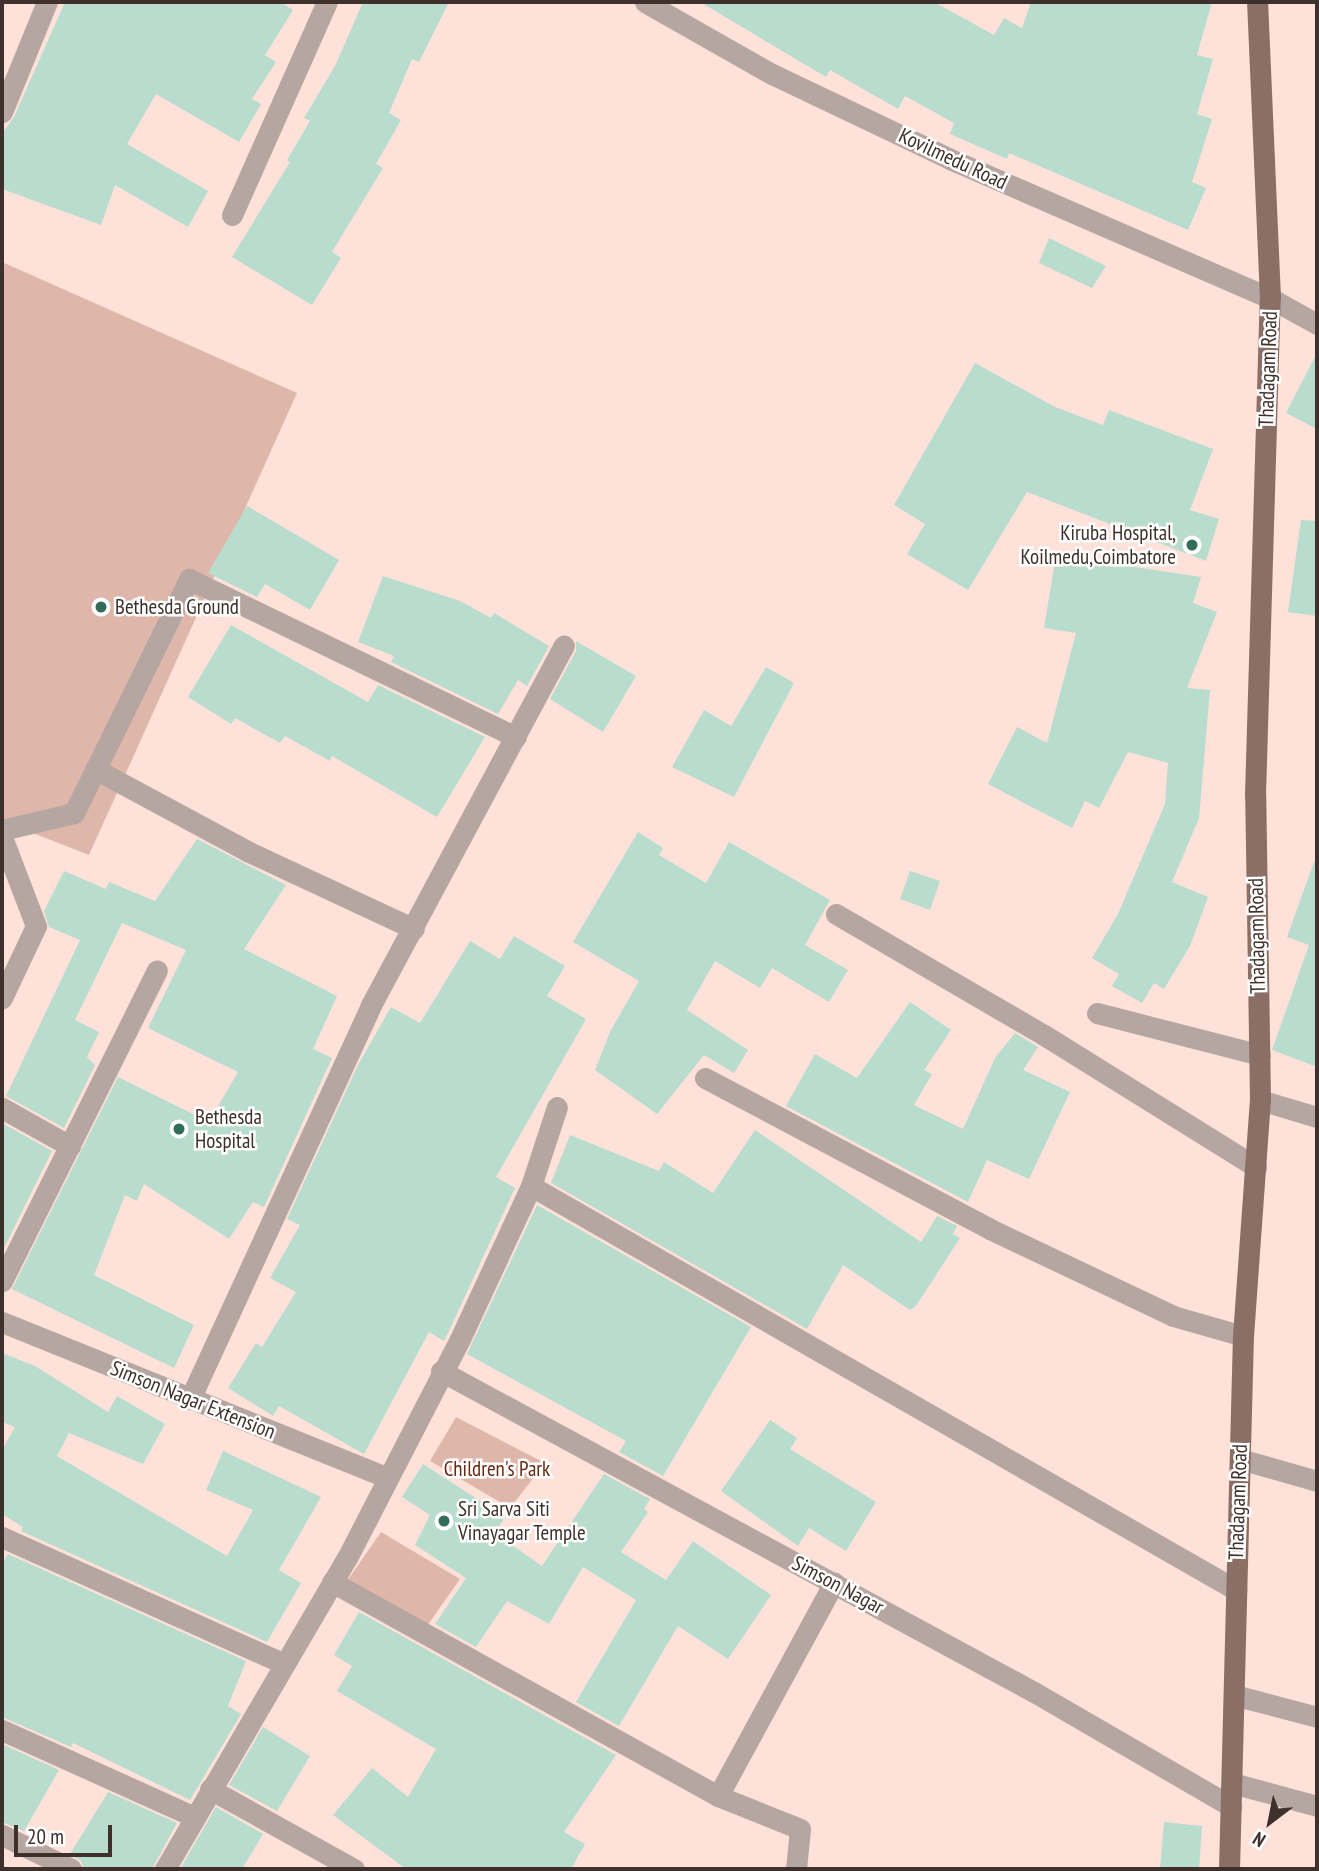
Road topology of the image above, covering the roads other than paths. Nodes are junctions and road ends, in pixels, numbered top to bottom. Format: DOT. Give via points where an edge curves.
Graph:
graph roads {
  1 [pos="47,2"];
  2 [pos="327,2"];
  3 [pos="645,2"];
  4 [pos="1257,2"];
  5 [pos="2,112"];
  6 [pos="232,215"];
  7 [pos="1270,298"];
  8 [pos="1317,324"];
  9 [pos="564,645"];
  10 [pos="516,737"];
  11 [pos="96,769"];
  12 [pos="2,830"];
  13 [pos="2,837"];
  14 [pos="836,914"];
  15 [pos="415,929"];
  16 [pos="156,970"];
  17 [pos="2,998"];
  18 [pos="1097,1013"];
  19 [pos="1260,1055"];
  20 [pos="705,1079"];
  21 [pos="1260,1100"];
  22 [pos="557,1107"];
  23 [pos="2,1108"];
  24 [pos="1317,1117"];
  25 [pos="70,1146"];
  26 [pos="1256,1167"];
  27 [pos="531,1186"];
  28 [pos="2,1281"];
  29 [pos="2,1322"];
  30 [pos="1243,1336"];
  31 [pos="441,1371"];
  32 [pos="190,1399"];
  33 [pos="1240,1459"];
  34 [pos="386,1477"];
  35 [pos="1317,1481"];
  36 [pos="2,1537"];
  37 [pos="332,1582"];
  38 [pos="834,1582"];
  39 [pos="1236,1590"];
  40 [pos="283,1664"];
  41 [pos="1234,1695"];
  42 [pos="1317,1717"];
  43 [pos="2,1730"];
  44 [pos="1232,1783"];
  45 [pos="210,1789"];
  46 [pos="718,1796"];
  47 [pos="1231,1806"];
  48 [pos="1317,1806"];
  49 [pos="195,1817"];
  50 [pos="2,1835"];
  51 [pos="71,1869"];
  52 [pos="165,1869"];
  53 [pos="354,1869"];
  54 [pos="796,1869"];
  55 [pos="1229,1869"];
  1 -- 5 [label="street"];
  2 -- 6 [label="street"];
  3 -- 7 [label="street, Kovilmedu Road" via="772,74 950,159"];
  4 -- 7 [label="main road, Thadagam Road"];
  7 -- 8 [label="street, Kovilmedu Road"];
  7 -- 19 [label="main road, Thadagam Road" via="1255,794"];
  9 -- 10 [label="street"];
  10 -- 11 [label="street" via="189,579"];
  10 -- 15 [label="street"];
  11 -- 12 [label="street" via="74,813"];
  11 -- 15 [label="street" via="247,850"];
  13 -- 17 [label="street" via="36,926"];
  14 -- 26 [label="street" via="1044,1035"];
  15 -- 32 [label="street" via="371,1005"];
  16 -- 25 [label="street"];
  18 -- 19 [label="street"];
  19 -- 21 [label="main road, Thadagam Road"];
  20 -- 30 [label="street" via="1003,1235 1173,1316"];
  21 -- 24 [label="street"];
  21 -- 26 [label="main road, Thadagam Road"];
  22 -- 27 [label="street"];
  23 -- 25 [label="street"];
  25 -- 28 [label="street"];
  26 -- 30 [label="main road, Thadagam Road"];
  27 -- 31 [label="street"];
  27 -- 39 [label="street"];
  29 -- 32 [label="street, Simson Nagar Extension"];
  30 -- 33 [label="main road, Thadagam Road"];
  31 -- 34 [label="street"];
  31 -- 38 [label="street, Simson Nagar"];
  32 -- 34 [label="street, Simson Nagar Extension"];
  33 -- 35 [label="street"];
  33 -- 39 [label="main road, Thadagam Road"];
  34 -- 37 [label="street"];
  36 -- 40 [label="street"];
  37 -- 40 [label="street"];
  37 -- 46 [label="street"];
  38 -- 46 [label="street"];
  38 -- 47 [label="street, Simson Nagar"];
  39 -- 41 [label="main road, Thadagam Road"];
  40 -- 45 [label="street"];
  41 -- 42 [label="street"];
  41 -- 44 [label="main road, Thadagam Road"];
  43 -- 49 [label="street"];
  44 -- 47 [label="main road, Thadagam Road"];
  44 -- 48 [label="street"];
  45 -- 49 [label="street"];
  45 -- 53 [label="street"];
  46 -- 54 [label="street" via="800,1829"];
  47 -- 55 [label="main road, Thadagam Road"];
  49 -- 52 [label="street"];
  50 -- 51 [label="street"];
}
